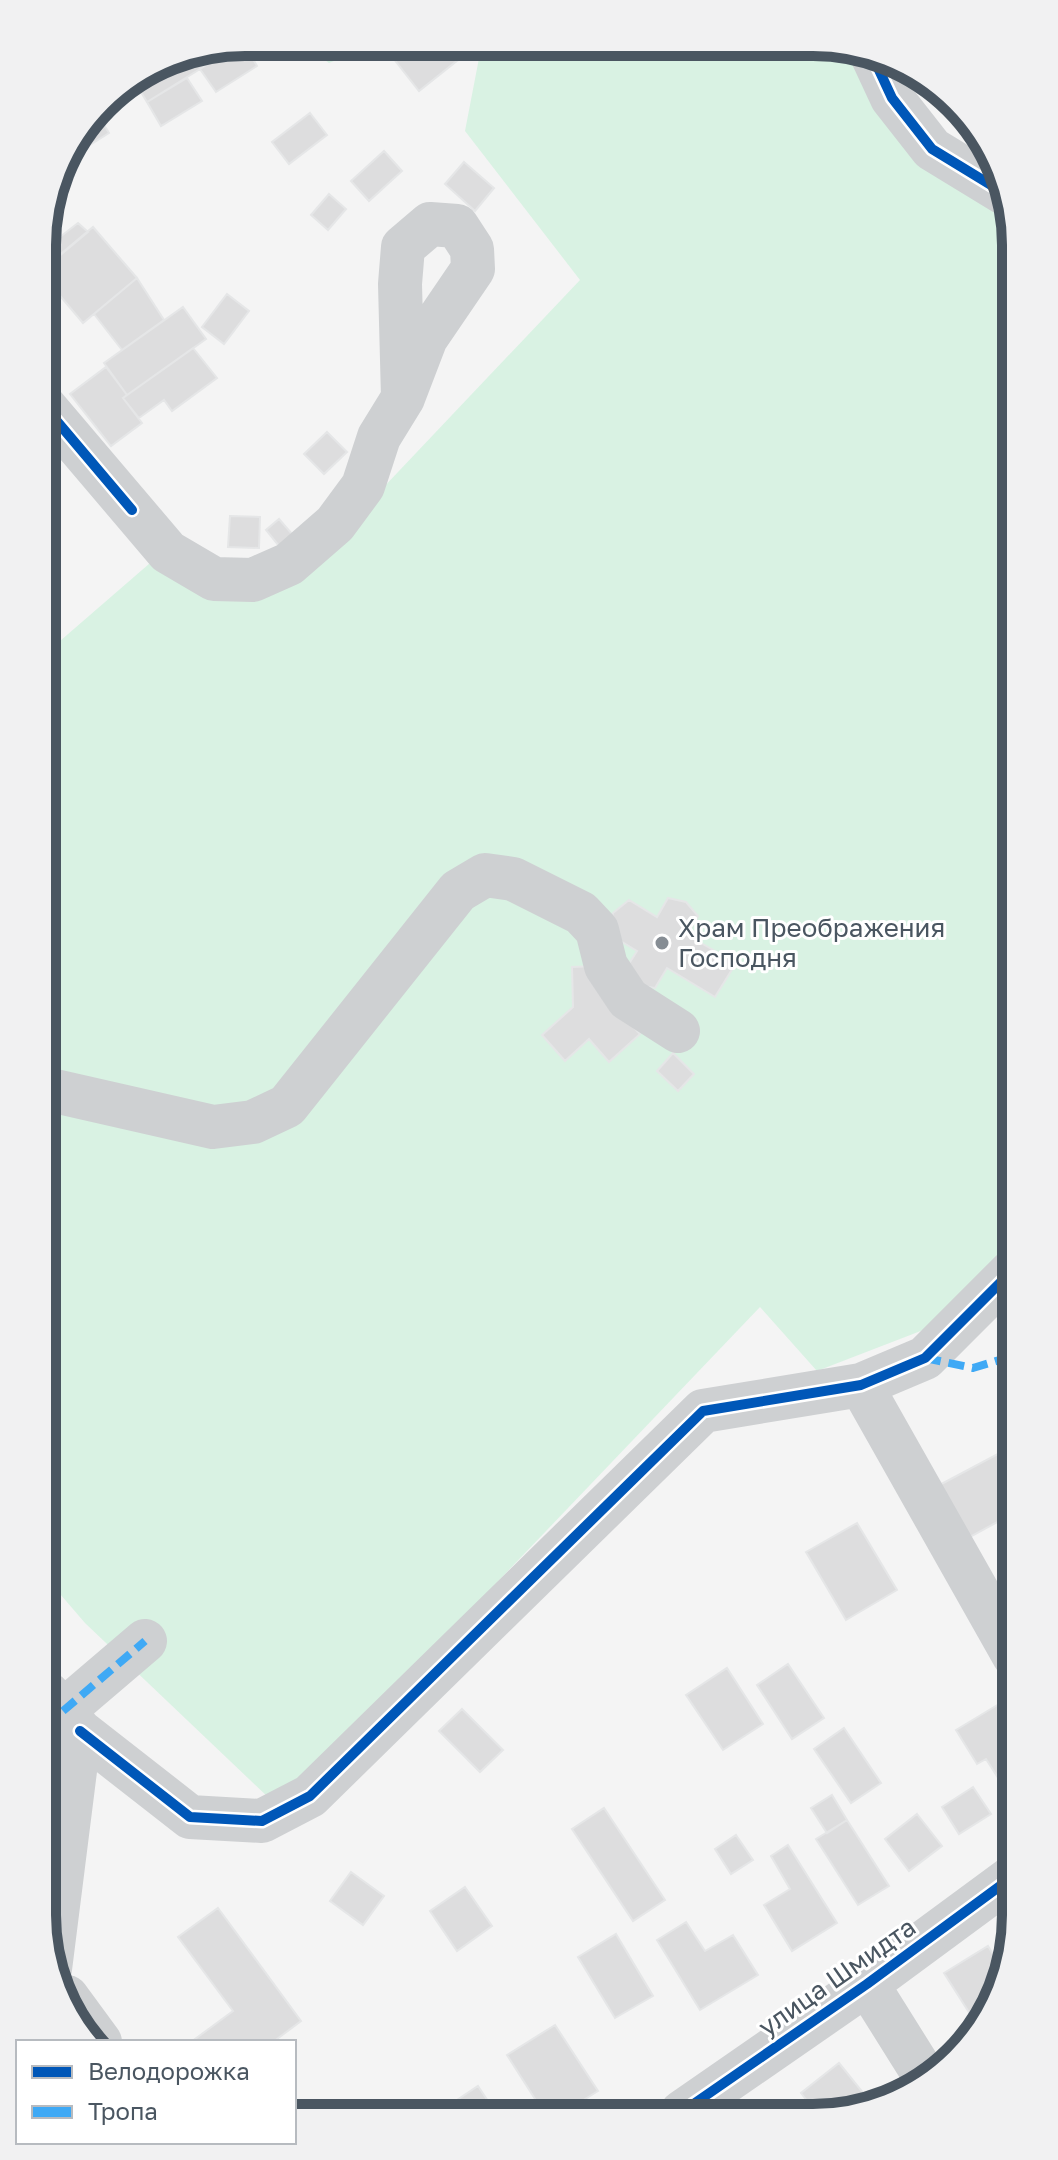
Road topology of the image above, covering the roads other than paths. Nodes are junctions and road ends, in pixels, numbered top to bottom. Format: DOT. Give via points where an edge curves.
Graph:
graph roads {
  1 [pos="878,68"];
  2 [pos="992,186"];
  3 [pos="403,398"];
  4 [pos="56,420"];
  5 [pos="678,1031"];
  6 [pos="56,1091"];
  7 [pos="1002,1281"];
  8 [pos="861,1385"];
  9 [pos="1002,1635"];
  10 [pos="145,1641"];
  11 [pos="64,1712"];
  12 [pos="56,1859"];
  13 [pos="1002,1885"];
  14 [pos="867,1984"];
  15 [pos="921,2070"];
  16 [pos="694,2104"];
  1 -- 2 [label="street" via="892,98 932,149"];
  3 -- 4 [label="street" via="379,437 363,486 335,524 289,564 253,580 214,579 168,552"];
  5 -- 6 [label="street" via="628,999 606,966 597,930 581,913 513,879 485,875 458,891 287,1106 253,1122 213,1127"];
  7 -- 8 [label="street" via="925,1358"];
  8 -- 9 [label="street"];
  8 -- 11 [label="street" via="703,1411 310,1796 262,1821 190,1817"];
  10 -- 11 [label="street"];
  11 -- 12 [label="street"];
  13 -- 14 [label="street, улица Шмидта"];
  14 -- 15 [label="street"];
  14 -- 16 [label="street, улица Шмидта"];
}
